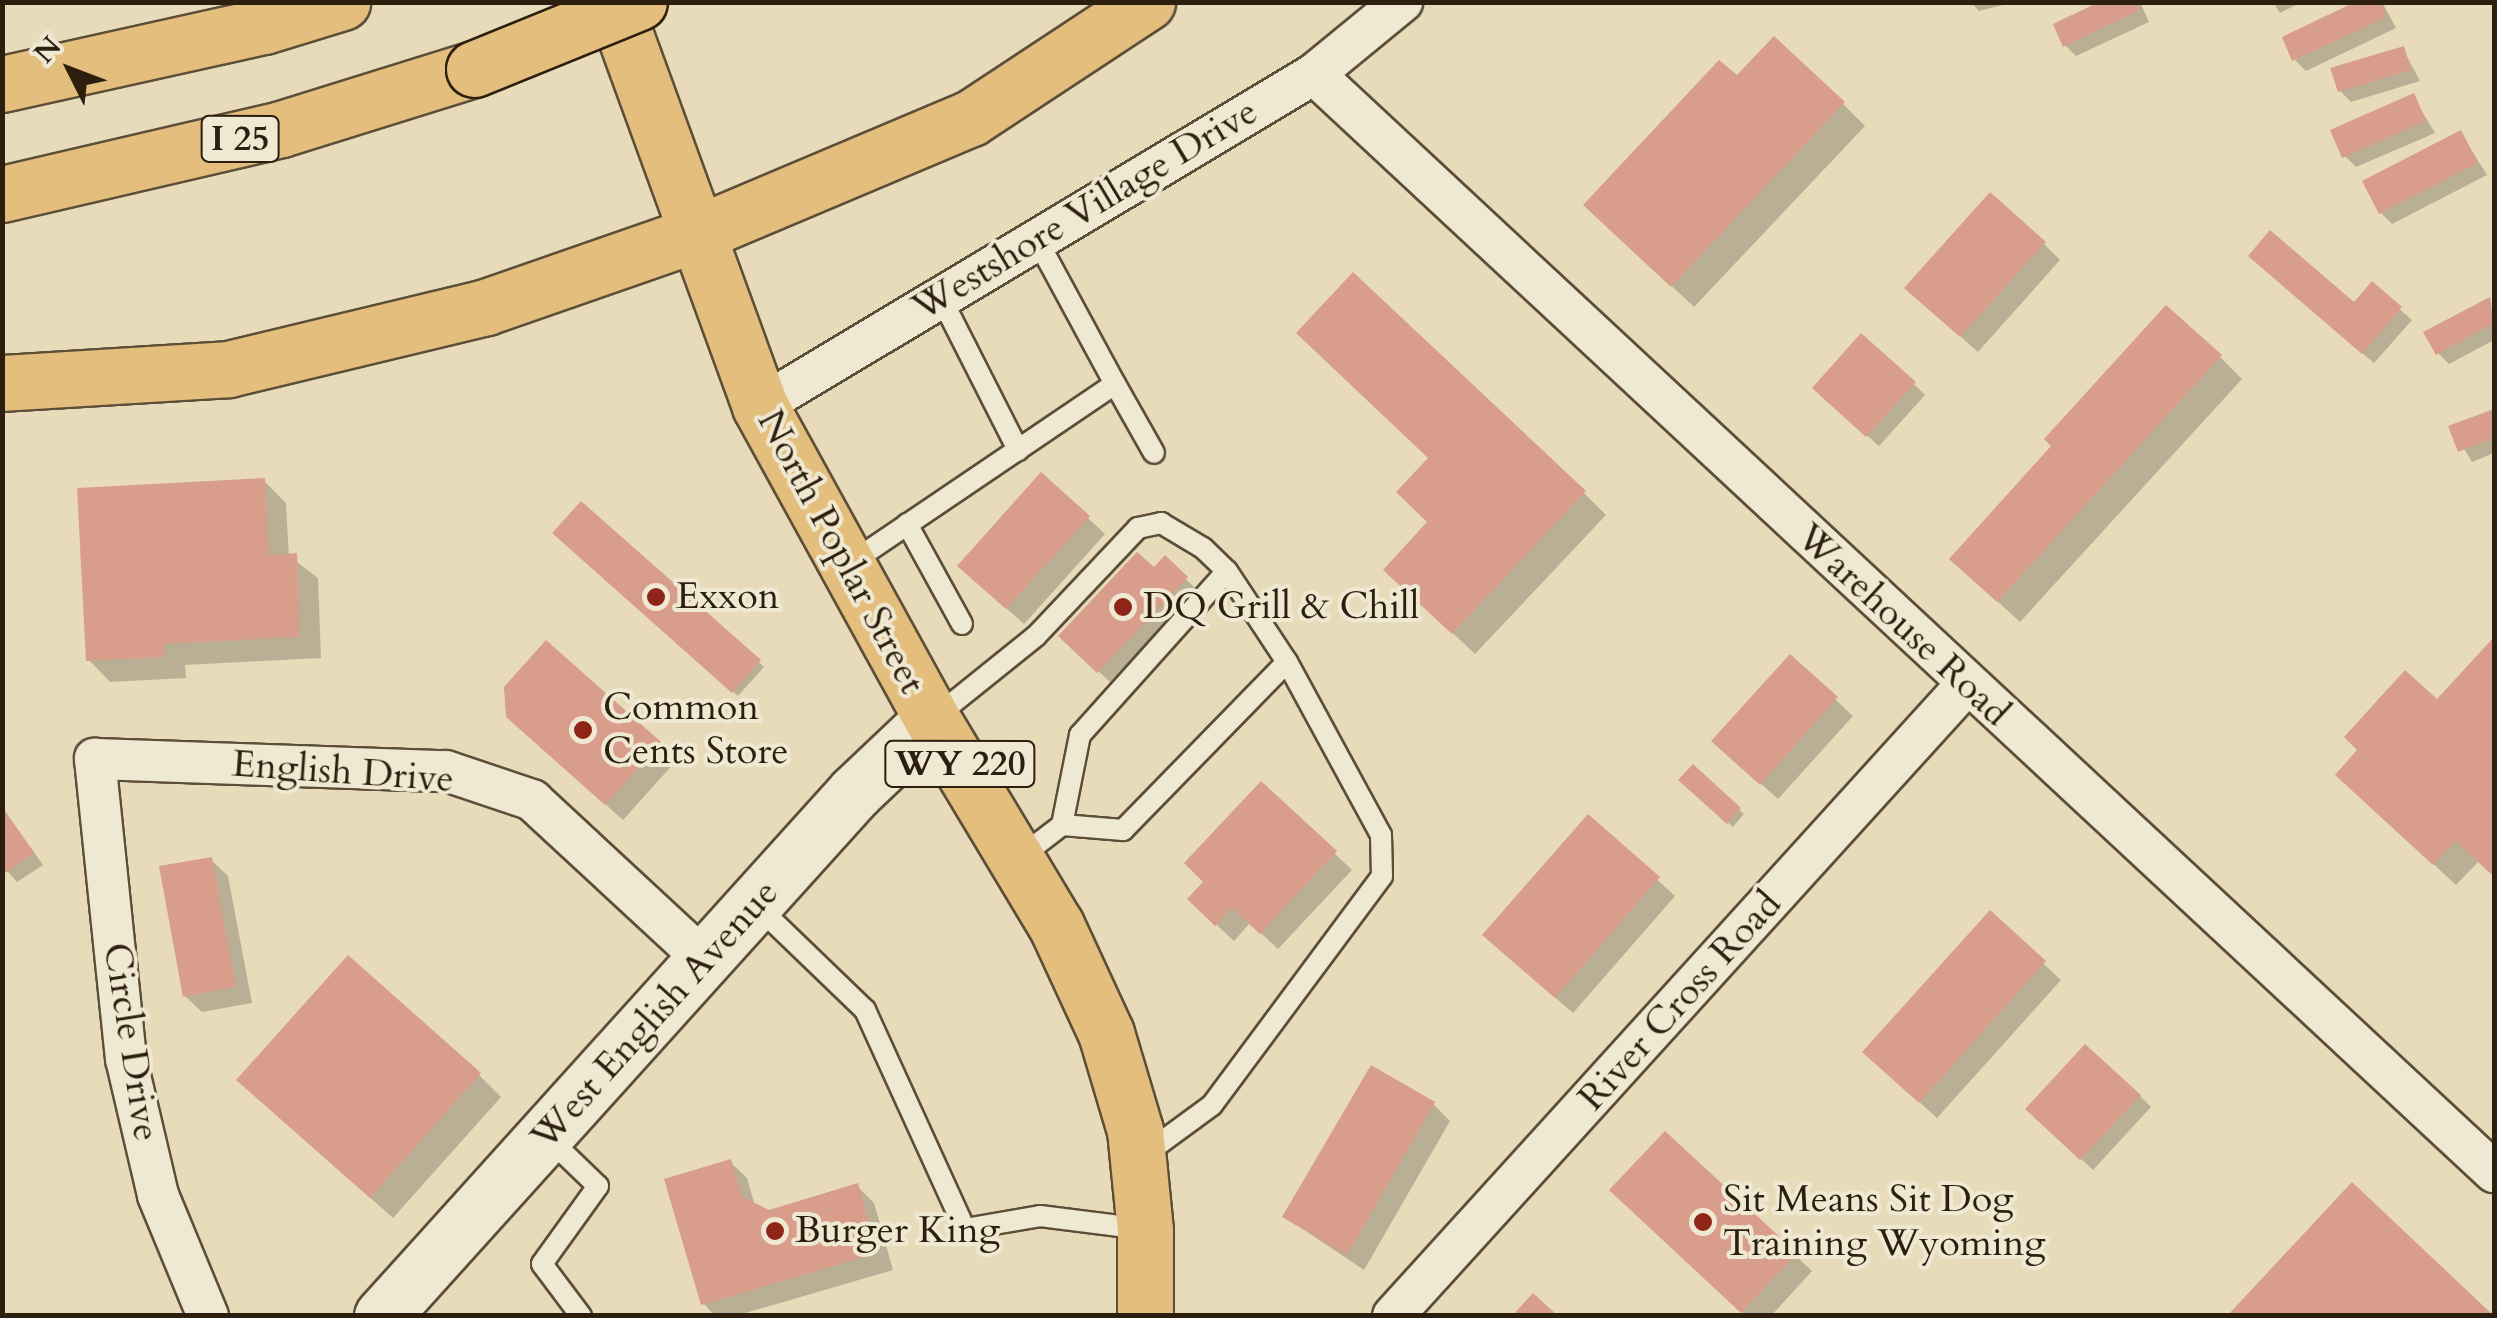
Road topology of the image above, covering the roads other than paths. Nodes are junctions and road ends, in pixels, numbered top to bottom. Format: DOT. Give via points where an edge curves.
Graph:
graph roads {
  1 [pos="342,2"];
  2 [pos="613,2"];
  3 [pos="638,2"];
  4 [pos="1148,2"];
  5 [pos="1402,2"];
  6 [pos="1314,74"];
  7 [pos="2,84"];
  8 [pos="2,194"];
  9 [pos="696,234"];
  10 [pos="1035,236"];
  11 [pos="940,296"];
  12 [pos="2,383"];
  13 [pos="1115,384"];
  14 [pos="760,406"];
  15 [pos="1018,450"];
  16 [pos="1154,453"];
  17 [pos="907,524"];
  18 [pos="848,565"];
  19 [pos="1228,571"];
  20 [pos="962,624"];
  21 [pos="1287,662"];
  22 [pos="1966,684"];
  23 [pos="932,719"];
  24 [pos="95,759"];
  25 [pos="1062,825"];
  26 [pos="1018,858"];
  27 [pos="756,904"];
  28 [pos="705,960"];
  29 [pos="546,1136"];
  30 [pos="1138,1159"];
  31 [pos="2494,1172"];
  32 [pos="1146,1230"];
  33 [pos="208,1316"];
  34 [pos="382,1316"];
  35 [pos="581,1316"];
  36 [pos="1145,1316"];
  37 [pos="1394,1316"];
  1 -- 7 [label="main road" via="264,26"];
  2 -- 9 [label="main road, North Poplar Street / WY 220"];
  3 -- 8 [label="main road, I 25, bridge" via="474,69 281,129"];
  4 -- 9 [label="main road" via="971,118"];
  5 -- 6 [label="street, Westshore Village Drive"];
  6 -- 10 [label="street, Westshore Village Drive"];
  6 -- 22 [label="street, Warehouse Road"];
  9 -- 12 [label="main road" via="486,307 228,370"];
  9 -- 14 [label="main road, North Poplar Street / WY 220"];
  10 -- 11 [label="street, Westshore Village Drive"];
  10 -- 13 [label="lane"];
  11 -- 14 [label="street, Westshore Village Drive"];
  11 -- 15 [label="lane"];
  13 -- 15 [label="lane"];
  13 -- 16 [label="lane"];
  14 -- 18 [label="main road, North Poplar Street / WY 220"];
  15 -- 17 [label="lane"];
  17 -- 18 [label="lane"];
  17 -- 20 [label="lane"];
  18 -- 23 [label="main road, North Poplar Street / WY 220"];
  19 -- 21 [label="lane"];
  19 -- 23 [label="lane" via="1161,523 1138,528 1036,636"];
  19 -- 25 [label="lane" via="1080,734"];
  21 -- 25 [label="lane" via="1123,830"];
  21 -- 30 [label="lane" via="1380,835 1382,876 1212,1105"];
  22 -- 31 [label="street, Warehouse Road"];
  22 -- 37 [label="street, River Cross Road"];
  23 -- 26 [label="main road, North Poplar Street / WY 220"];
  23 -- 27 [label="street, West English Avenue" via="855,792"];
  24 -- 28 [label="street, English Drive" via="446,771 532,800"];
  24 -- 33 [label="street, Circle Drive" via="126,1059 158,1195"];
  25 -- 26 [label="lane"];
  26 -- 30 [label="main road, North Poplar Street / WY 220" via="1106,1033"];
  27 -- 28 [label="street, West English Avenue"];
  27 -- 32 [label="lane" via="865,1010 965,1229 1040,1216"];
  28 -- 29 [label="street, West English Avenue"];
  29 -- 34 [label="street, West English Avenue"];
  29 -- 35 [label="lane" via="598,1186 542,1264"];
  30 -- 32 [label="main road, North Poplar Street / WY 220"];
  32 -- 36 [label="main road, North Poplar Street / WY 220"];
}
